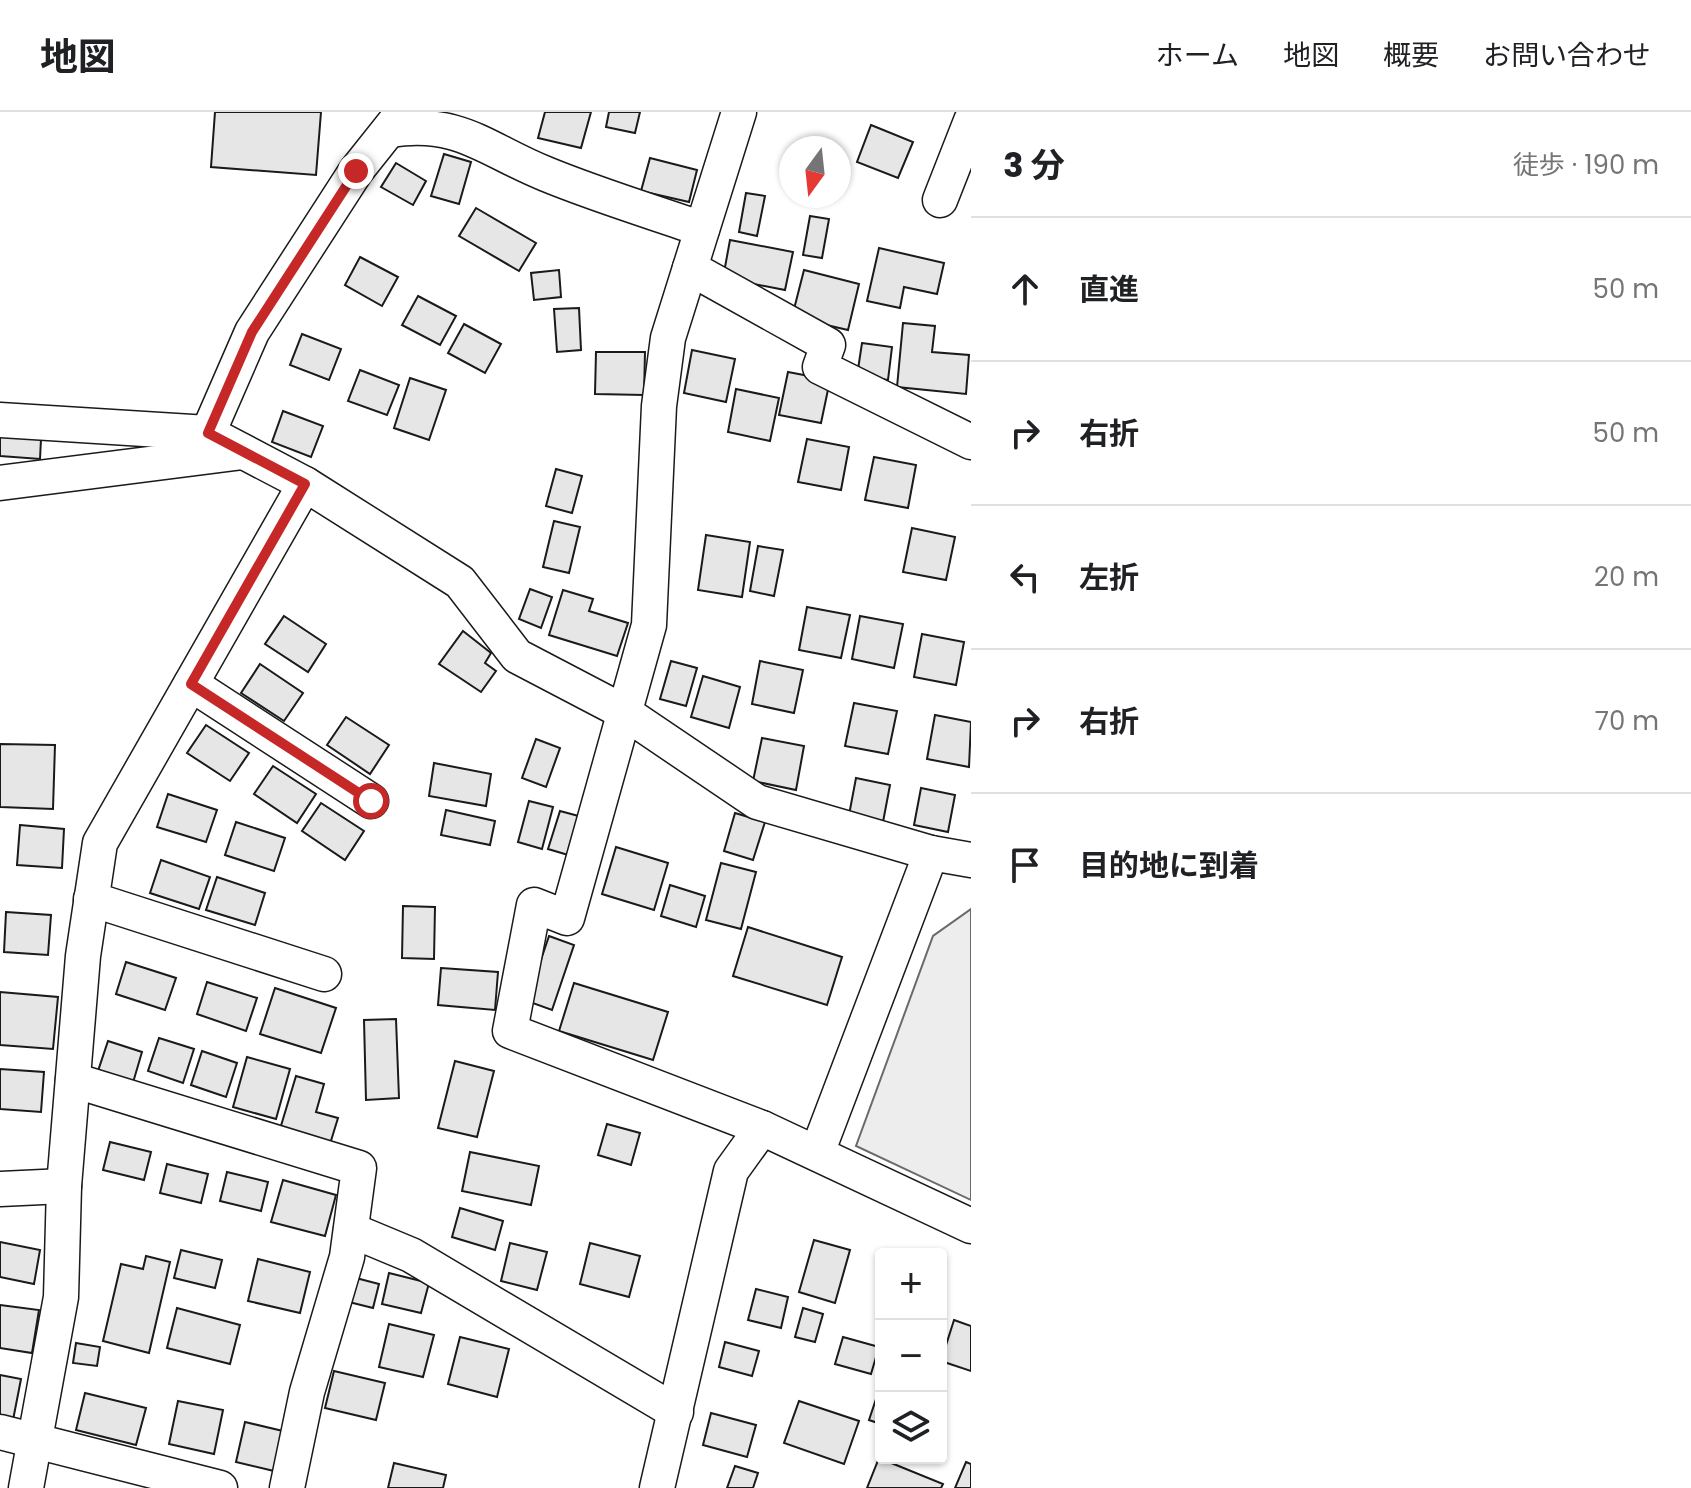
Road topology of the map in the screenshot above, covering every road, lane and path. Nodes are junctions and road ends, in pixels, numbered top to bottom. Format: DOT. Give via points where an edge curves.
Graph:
graph roads {
  1 [pos="739,112"];
  2 [pos="396,121"];
  3 [pos="971,121"];
  4 [pos="940,200"];
  5 [pos="702,229"];
  6 [pos="690,268"];
  7 [pos="0,420"];
  8 [pos="208,433"];
  9 [pos="971,442"];
  10 [pos="243,452"];
  11 [pos="0,483"];
  12 [pos="305,484"];
  13 [pos="191,684"];
  14 [pos="624,712"];
  15 [pos="371,801"];
  16 [pos="931,853"];
  17 [pos="971,860"];
  18 [pos="91,899"];
  19 [pos="324,974"];
  20 [pos="73,1080"];
  21 [pos="762,1128"];
  22 [pos="817,1153"];
  23 [pos="64,1186"];
  24 [pos="0,1189"];
  25 [pos="971,1226"];
  26 [pos="351,1230"];
  27 [pos="676,1412"];
  28 [pos="0,1432"];
  29 [pos="34,1440"];
  30 [pos="662,1486"];
  31 [pos="26,1488"];
  32 [pos="220,1488"];
  33 [pos="287,1488"];
  1 -- 5 [label="street"];
  2 -- 5 [label="street" via="478,139 543,173"];
  2 -- 8 [label="street" via="356,171 252,332"];
  3 -- 4 [label="street"];
  5 -- 6 [label="street"];
  6 -- 9 [label="street" via="828,345 820,367"];
  6 -- 14 [label="street" via="668,338 659,406 649,625"];
  7 -- 8 [label="street"];
  8 -- 10 [label="street"];
  10 -- 11 [label="street"];
  10 -- 12 [label="street"];
  12 -- 13 [label="street"];
  12 -- 14 [label="street" via="460,582 517,656"];
  13 -- 15 [label="street"];
  13 -- 18 [label="street" via="100,843"];
  14 -- 16 [label="street" via="757,802"];
  14 -- 21 [label="street" via="567,918 534,905 510,1031"];
  16 -- 17 [label="street"];
  16 -- 22 [label="street"];
  18 -- 19 [label="street"];
  18 -- 20 [label="street"];
  20 -- 23 [label="street"];
  20 -- 26 [label="street" via="359,1168"];
  21 -- 22 [label="street"];
  21 -- 27 [label="street" via="731,1171"];
  22 -- 25 [label="street"];
  23 -- 24 [label="street"];
  23 -- 29 [label="street" via="61,1297"];
  26 -- 27 [label="street" via="411,1255"];
  26 -- 33 [label="street"];
  27 -- 30 [label="street"];
  28 -- 29 [label="street"];
  29 -- 31 [label="street"];
  29 -- 32 [label="street"];
}
